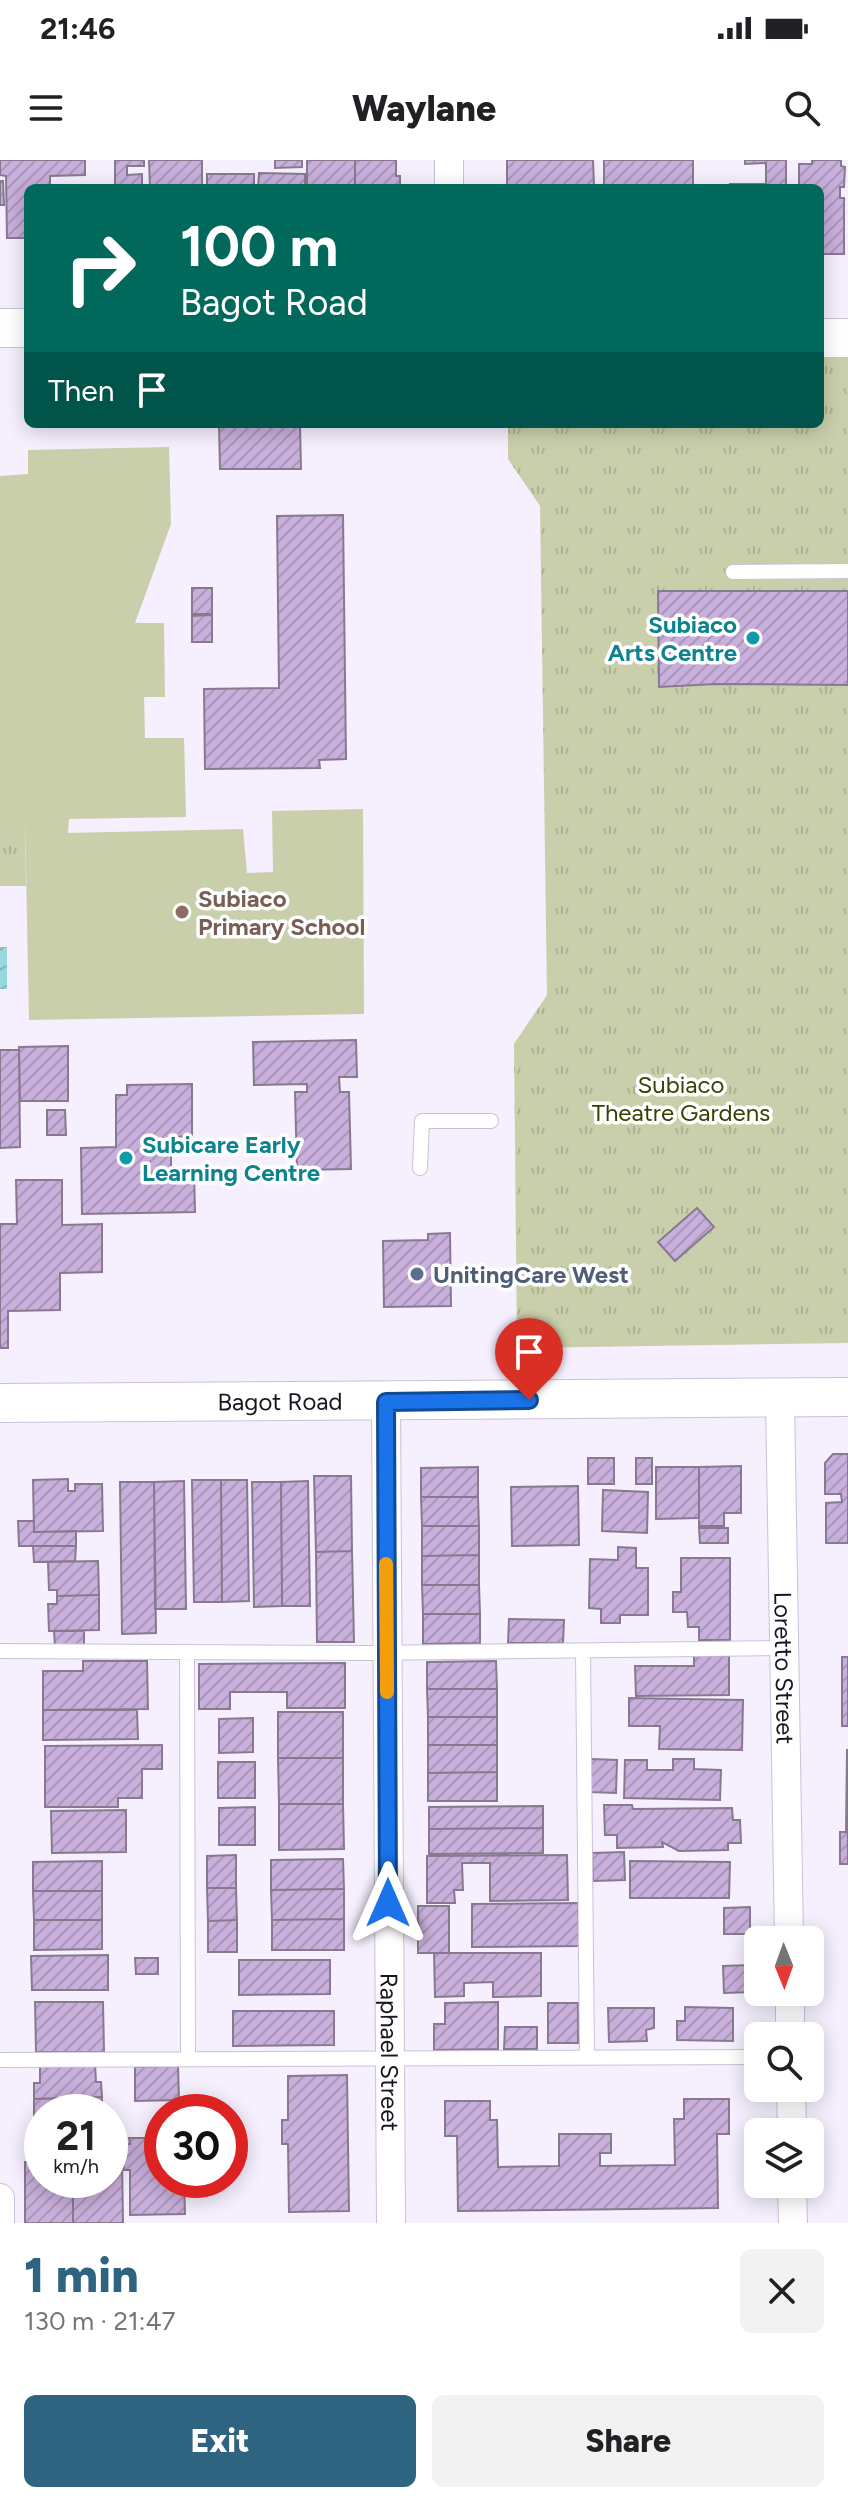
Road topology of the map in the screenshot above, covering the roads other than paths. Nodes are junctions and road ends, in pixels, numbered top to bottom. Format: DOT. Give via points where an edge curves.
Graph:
graph roads {
  1 [pos="449,160"];
  2 [pos="449,184"];
  3 [pos="824,312"];
  4 [pos="848,312"];
  5 [pos="0,328"];
  6 [pos="24,328"];
  7 [pos="824,338"];
  8 [pos="848,338"];
  9 [pos="848,571"];
  10 [pos="733,572"];
  11 [pos="491,1121"];
  12 [pos="420,1168"];
  13 [pos="848,1397"];
  14 [pos="780,1398"];
  15 [pos="386,1402"];
  16 [pos="0,1403"];
  17 [pos="784,1648"];
  18 [pos="0,1651"];
  19 [pos="583,1651"];
  20 [pos="187,1652"];
  21 [pos="387,1652"];
  22 [pos="789,1926"];
  23 [pos="744,2057"];
  24 [pos="587,2058"];
  25 [pos="188,2059"];
  26 [pos="388,2059"];
  27 [pos="0,2060"];
  28 [pos="0,2198"];
  29 [pos="792,2198"];
  30 [pos="0,2223"];
  31 [pos="391,2223"];
  32 [pos="793,2223"];
  1 -- 2 [label="street"];
  3 -- 4 [label="main road"];
  5 -- 6 [label="main road"];
  7 -- 8 [label="main road"];
  9 -- 10 [label="lane"];
  11 -- 12 [label="lane" via="422,1121"];
  13 -- 14 [label="main road, Bagot Road"];
  14 -- 15 [label="main road, Bagot Road"];
  14 -- 17 [label="street, Loretto Street"];
  15 -- 16 [label="main road, Bagot Road"];
  15 -- 21 [label="street, Raphael Street"];
  17 -- 19 [label="lane"];
  17 -- 22 [label="street, Loretto Street"];
  18 -- 20 [label="lane"];
  19 -- 21 [label="lane"];
  19 -- 24 [label="lane"];
  20 -- 21 [label="lane"];
  20 -- 25 [label="lane"];
  21 -- 26 [label="street, Raphael Street"];
  23 -- 24 [label="lane"];
  24 -- 26 [label="lane"];
  25 -- 26 [label="lane"];
  25 -- 27 [label="lane"];
  26 -- 31 [label="street, Raphael Street"];
  28 -- 30 [label="street"];
  29 -- 32 [label="street"];
}
